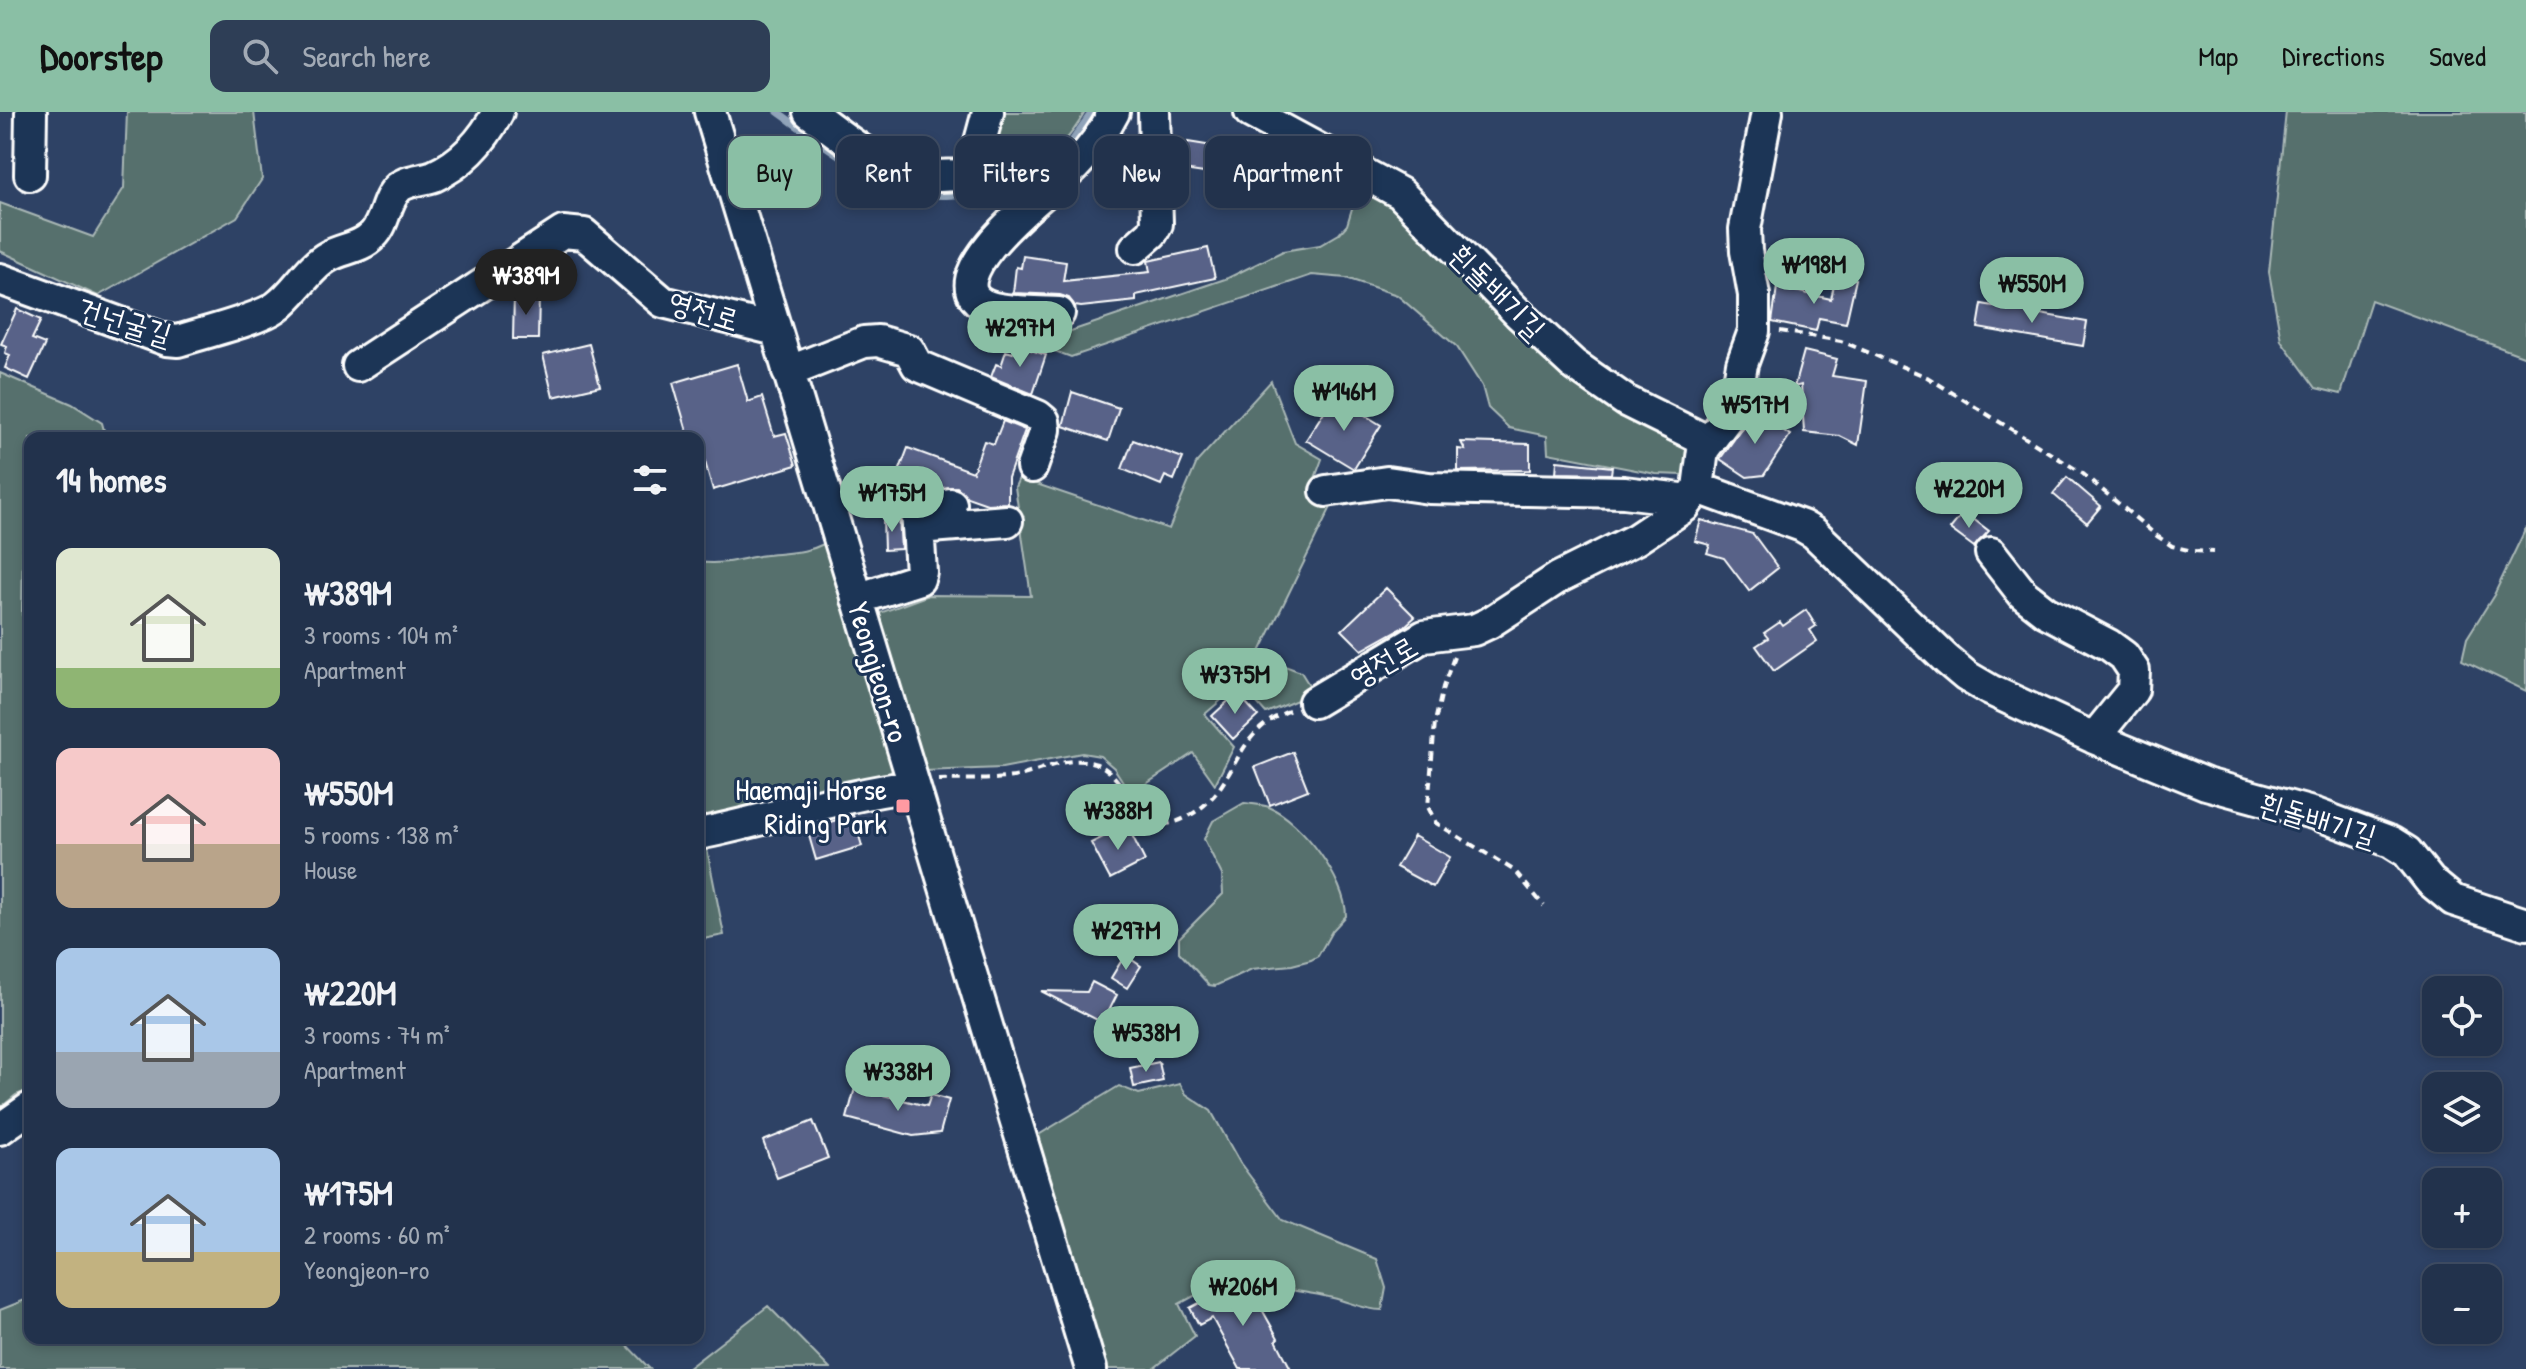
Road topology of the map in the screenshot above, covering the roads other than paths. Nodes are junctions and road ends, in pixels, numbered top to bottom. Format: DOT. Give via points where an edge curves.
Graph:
graph roads {
  1 [pos="31,112"];
  2 [pos="498,112"];
  3 [pos="710,112"];
  4 [pos="809,112"];
  5 [pos="988,112"];
  6 [pos="1114,112"];
  7 [pos="1154,112"];
  8 [pos="1250,112"];
  9 [pos="1767,112"];
  10 [pos="982,136"];
  11 [pos="1078,161"];
  12 [pos="30,175"];
  13 [pos="955,175"];
  14 [pos="1030,208"];
  15 [pos="1135,248"];
  16 [pos="0,279"];
  17 [pos="1059,313"];
  18 [pos="776,330"];
  19 [pos="358,366"];
  20 [pos="788,372"];
  21 [pos="1705,445"];
  22 [pos="1032,467"];
  23 [pos="1326,491"];
  24 [pos="1694,494"];
  25 [pos="951,504"];
  26 [pos="1007,521"];
  27 [pos="918,528"];
  28 [pos="1991,553"];
  29 [pos="857,599"];
  30 [pos="1314,702"];
  31 [pos="2094,738"];
  32 [pos="913,786"];
  33 [pos="704,833"];
  34 [pos="2526,924"];
  35 [pos="24,1112"];
  36 [pos="0,1129"];
  37 [pos="1091,1369"];
  1 -- 12 [label="street"];
  2 -- 16 [label="street, 건넌굴길" via="459,162 401,185 371,238 329,256 273,309 205,332 167,340"];
  3 -- 18 [label="street, Yeongjeon-ro"];
  4 -- 13 [label="street" via="891,167 927,176"];
  5 -- 10 [label="street"];
  6 -- 11 [label="street"];
  7 -- 15 [label="street" via="1157,224"];
  8 -- 21 [label="street, 흰돌배기길" via="1400,193 1573,364"];
  9 -- 21 [label="street" via="1745,229 1754,331 1730,414"];
  14 -- 17 [label="street" via="974,267 973,295 991,308"];
  18 -- 19 [label="street, 영전로" via="663,302 584,234 563,232"];
  18 -- 20 [label="street, Yeongjeon-ro"];
  20 -- 22 [label="street" via="864,342 909,350 917,365 1044,421"];
  20 -- 29 [label="street, Yeongjeon-ro"];
  21 -- 24 [label="street"];
  23 -- 24 [label="street, 흰돌배기길" via="1387,482 1429,488"];
  24 -- 30 [label="street, 영전로" via="1664,522 1558,578 1489,623 1424,636"];
  24 -- 31 [label="street, 흰돌배기길" via="1802,526 1966,676"];
  25 -- 27 [label="street" via="917,511"];
  26 -- 27 [label="street"];
  27 -- 29 [label="street" via="919,579"];
  28 -- 31 [label="street" via="2023,594 2109,645 2134,671 2133,690"];
  29 -- 32 [label="street, Yeongjeon-ro"];
  31 -- 34 [label="street, 흰돌배기길" via="2206,784 2381,837 2407,852 2453,900"];
  32 -- 33 [label="street"];
  32 -- 37 [label="street, Yeongjeon-ro"];
  35 -- 36 [label="street"];
}
